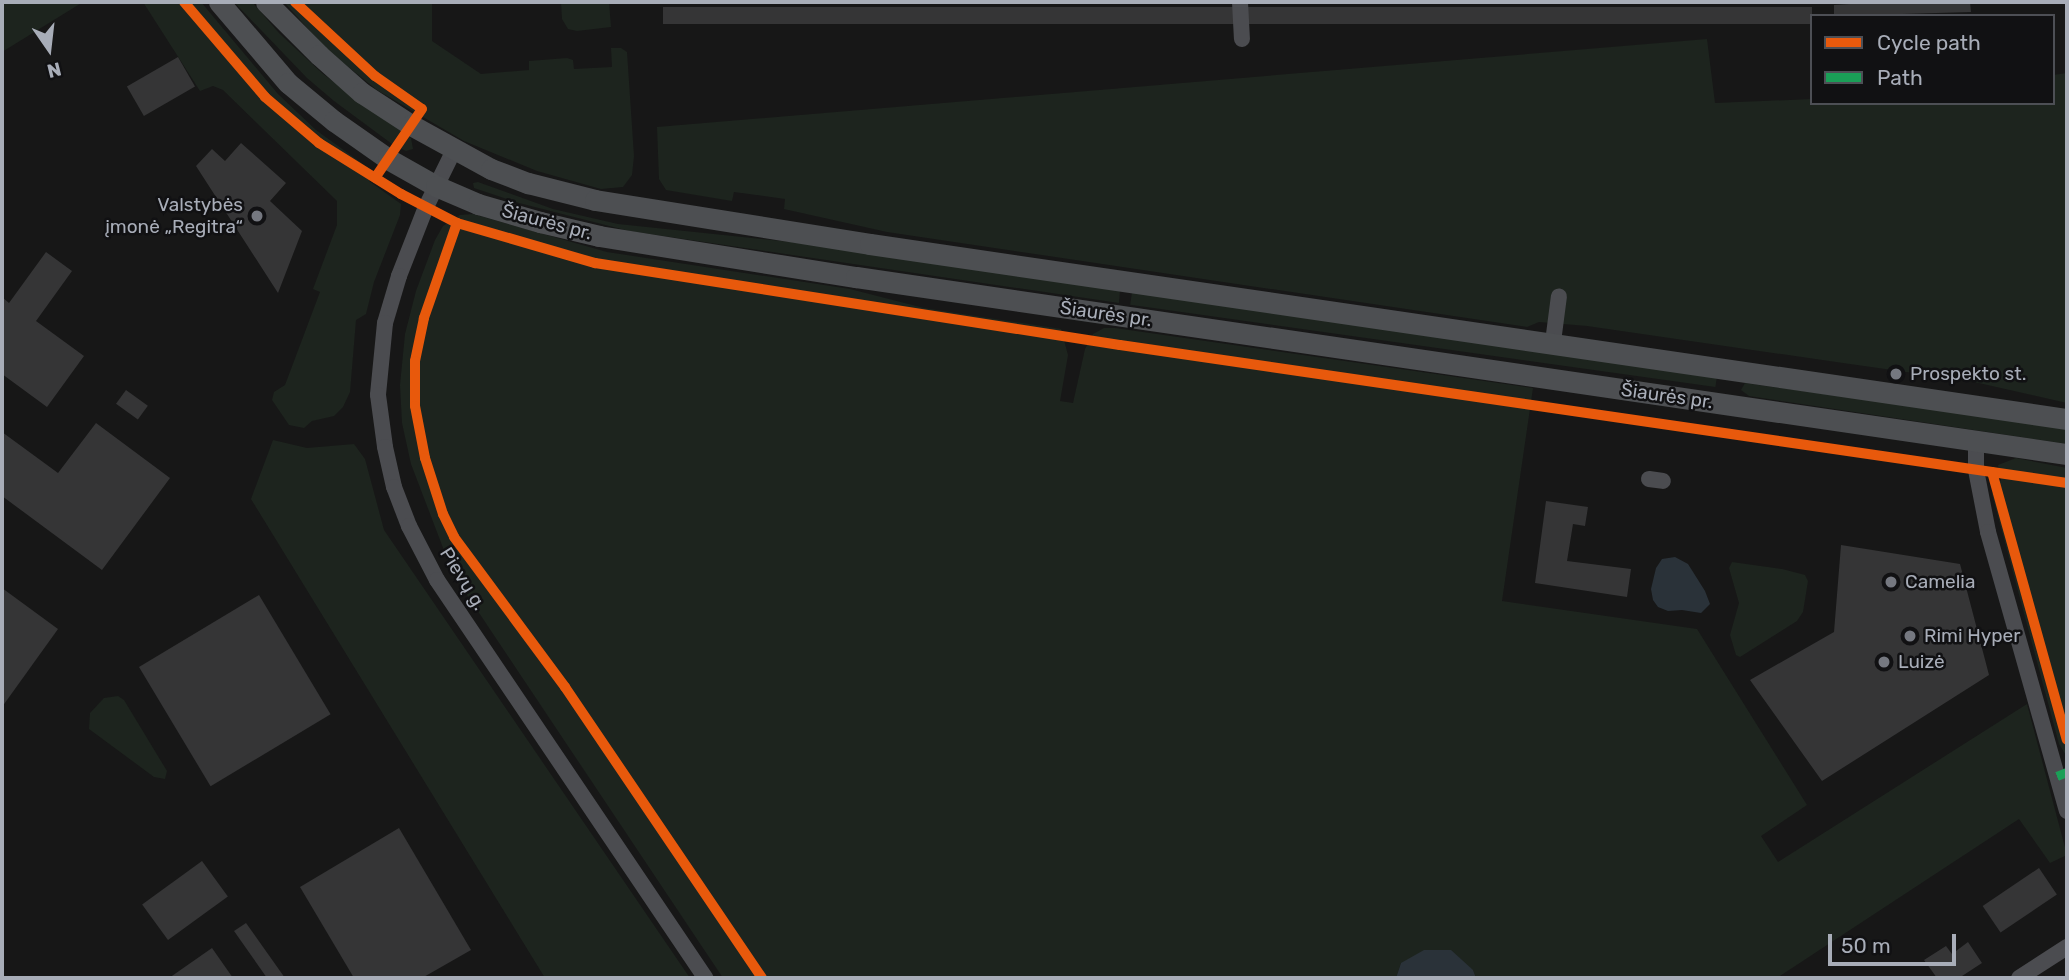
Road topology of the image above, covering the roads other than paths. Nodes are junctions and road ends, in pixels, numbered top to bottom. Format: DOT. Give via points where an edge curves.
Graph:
graph roads {
  1 [pos="219,2"];
  2 [pos="266,2"];
  3 [pos="1240,2"];
  4 [pos="1242,39"];
  5 [pos="454,150"];
  6 [pos="436,186"];
  7 [pos="1559,296"];
  8 [pos="1553,342"];
  9 [pos="1746,372"];
  10 [pos="1741,407"];
  11 [pos="2067,419"];
  12 [pos="1976,440"];
  13 [pos="2067,454"];
  14 [pos="2067,811"];
  15 [pos="2067,947"];
  16 [pos="705,978"];
  17 [pos="2019,978"];
  1 -- 6 [label="main road, Šiaurės pr." via="288,83 377,152"];
  2 -- 5 [label="main road, Šiaurės pr." via="362,93"];
  3 -- 4 [label="street"];
  5 -- 6 [label="street, Pievų g."];
  5 -- 8 [label="main road, Šiaurės pr." via="528,183 595,200"];
  6 -- 10 [label="main road, Šiaurės pr." via="490,207 599,236"];
  6 -- 16 [label="street, Pievų g." via="399,276 381,346 378,395 394,487 437,580"];
  7 -- 8 [label="street"];
  8 -- 9 [label="main road, Šiaurės pr."];
  9 -- 10 [label="main road" via="1731,387"];
  9 -- 11 [label="main road, Šiaurės pr."];
  10 -- 12 [label="main road, Šiaurės pr."];
  12 -- 13 [label="main road, Šiaurės pr."];
  12 -- 14 [label="street" via="1976,470 1992,546"];
  15 -- 17 [label="street"];
}
